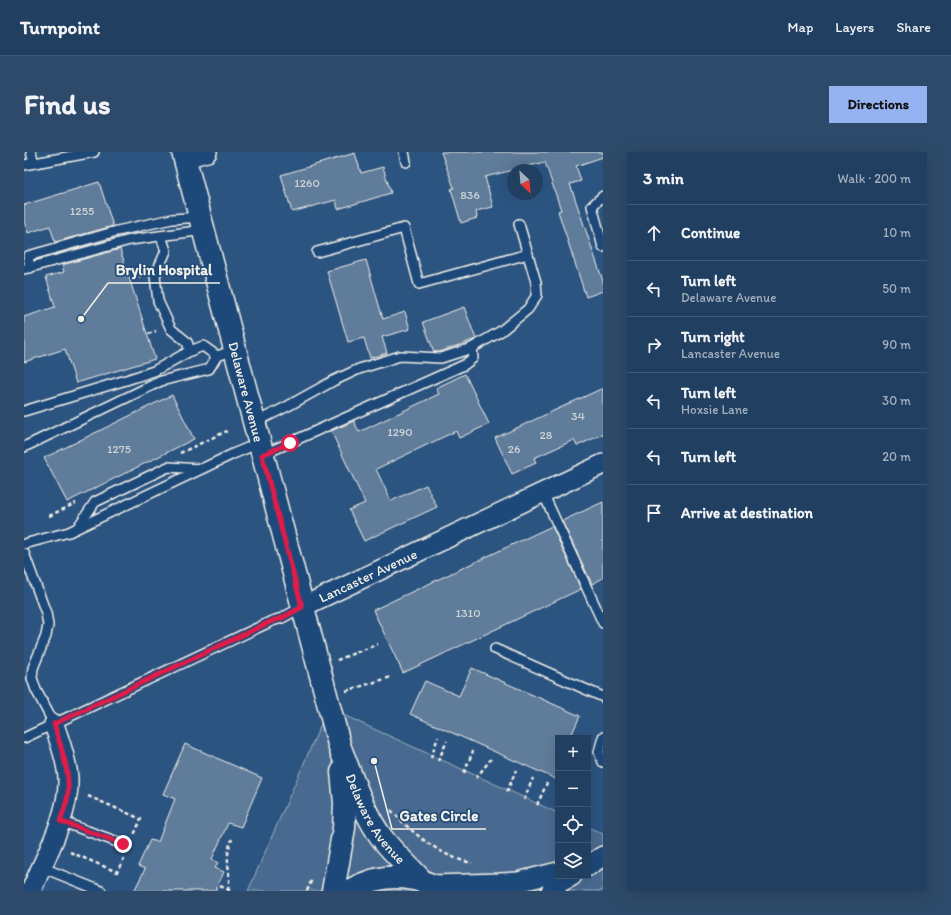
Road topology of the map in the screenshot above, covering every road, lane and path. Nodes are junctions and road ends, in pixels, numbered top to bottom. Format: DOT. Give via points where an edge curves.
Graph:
graph roads {
  1 [pos="31,152"];
  2 [pos="94,152"];
  3 [pos="207,152"];
  4 [pos="404,152"];
  5 [pos="184,155"];
  6 [pos="406,162"];
  7 [pos="34,163"];
  8 [pos="24,165"];
  9 [pos="603,196"];
  10 [pos="202,224"];
  11 [pos="519,224"];
  12 [pos="161,236"];
  13 [pos="603,246"];
  14 [pos="317,252"];
  15 [pos="528,254"];
  16 [pos="27,269"];
  17 [pos="472,348"];
  18 [pos="190,351"];
  19 [pos="226,353"];
  20 [pos="24,411"];
  21 [pos="259,440"];
  22 [pos="24,447"];
  23 [pos="603,464"];
  24 [pos="202,469"];
  25 [pos="543,493"];
  26 [pos="77,528"];
  27 [pos="24,544"];
  28 [pos="24,553"];
  29 [pos="599,602"];
  30 [pos="302,607"];
  31 [pos="603,623"];
  32 [pos="378,644"];
  33 [pos="495,649"];
  34 [pos="336,661"];
  35 [pos="391,677"];
  36 [pos="345,692"];
  37 [pos="603,698"];
  38 [pos="54,724"];
  39 [pos="438,737"];
  40 [pos="603,737"];
  41 [pos="24,738"];
  42 [pos="447,741"];
  43 [pos="340,748"];
  44 [pos="473,751"];
  45 [pos="430,758"];
  46 [pos="490,759"];
  47 [pos="438,761"];
  48 [pos="603,762"];
  49 [pos="516,770"];
  50 [pos="464,773"];
  51 [pos="476,778"];
  52 [pos="534,778"];
  53 [pos="547,783"];
  54 [pos="507,792"];
  55 [pos="88,796"];
  56 [pos="524,800"];
  57 [pos="537,805"];
  58 [pos="388,807"];
  59 [pos="141,820"];
  60 [pos="60,821"];
  61 [pos="232,839"];
  62 [pos="123,844"];
  63 [pos="70,852"];
  64 [pos="603,856"];
  65 [pos="591,860"];
  66 [pos="477,864"];
  67 [pos="591,864"];
  68 [pos="42,867"];
  69 [pos="117,872"];
  70 [pos="555,873"];
  71 [pos="566,879"];
  72 [pos="433,885"];
  73 [pos="220,886"];
  74 [pos="229,890"];
  75 [pos="31,891"];
  76 [pos="101,891"];
  77 [pos="333,891"];
  78 [pos="349,891"];
  79 [pos="551,891"];
  1 -- 7 [label="lane"];
  2 -- 7 [label="lane"];
  3 -- 5 [label="street"];
  4 -- 6 [label="lane"];
  5 -- 10 [label="main road, Delaware Avenue"];
  7 -- 8 [label="lane"];
  9 -- 13 [label="lane" via="592,206"];
  10 -- 12 [label="lane"];
  10 -- 16 [label="lane" via="172,219 116,231 28,256"];
  10 -- 19 [label="main road, Delaware Avenue"];
  11 -- 15 [label="lane"];
  12 -- 16 [label="lane" via="130,240"];
  12 -- 18 [label="lane" via="166,251 155,276 158,301 171,329 187,342"];
  14 -- 15 [label="lane" via="404,228 419,284"];
  15 -- 17 [label="lane" via="537,294 528,309 501,331"];
  17 -- 21 [label="lane" via="473,358 464,365"];
  17 -- 21 [label="lane" via="442,358 400,356 359,369 288,406"];
  18 -- 19 [label="lane" via="203,346"];
  18 -- 20 [label="lane" via="154,371"];
  19 -- 21 [label="main road, Delaware Avenue"];
  19 -- 22 [label="lane" via="210,369 161,381"];
  21 -- 24 [label="lane"];
  21 -- 30 [label="main road, Delaware Avenue"];
  23 -- 25 [label="street, Lancaster Avenue"];
  24 -- 26 [label="lane"];
  24 -- 26 [label="lane" via="168,467 96,502"];
  25 -- 29 [label="lane"];
  25 -- 30 [label="street, Lancaster Avenue"];
  26 -- 27 [label="lane"];
  28 -- 38 [label="lane" via="48,625 32,678"];
  29 -- 31 [label="lane"];
  30 -- 38 [label="lane, Lancaster Avenue"];
  30 -- 43 [label="main road, Delaware Avenue"];
  32 -- 34 [label="path"];
  33 -- 37 [label="lane"];
  35 -- 36 [label="path"];
  38 -- 41 [label="lane, Lancaster Avenue"];
  38 -- 60 [label="street" via="68,777 67,799"];
  39 -- 45 [label="path"];
  40 -- 48 [label="lane" via="599,752"];
  42 -- 47 [label="path"];
  43 -- 72 [label="main road, Delaware Avenue" via="361,799 382,839 411,868"];
  43 -- 77 [label="main road, Delaware Avenue" via="345,803 340,857"];
  44 -- 50 [label="path"];
  46 -- 51 [label="path"];
  49 -- 54 [label="path"];
  52 -- 56 [label="path"];
  53 -- 57 [label="path"];
  55 -- 59 [label="path"];
  58 -- 66 [label="path" via="403,824 425,842 462,861"];
  60 -- 62 [label="lane"];
  60 -- 68 [label="street"];
  61 -- 74 [label="path" via="227,859"];
  63 -- 69 [label="path"];
  64 -- 65 [label="street"];
  64 -- 67 [label="street"];
  68 -- 75 [label="street"];
  68 -- 76 [label="lane"];
  70 -- 72 [label="street" via="500,884"];
  71 -- 79 [label="street"];
  72 -- 78 [label="main road" via="405,877 387,877 369,881"];
  73 -- 74 [label="path"];
}
